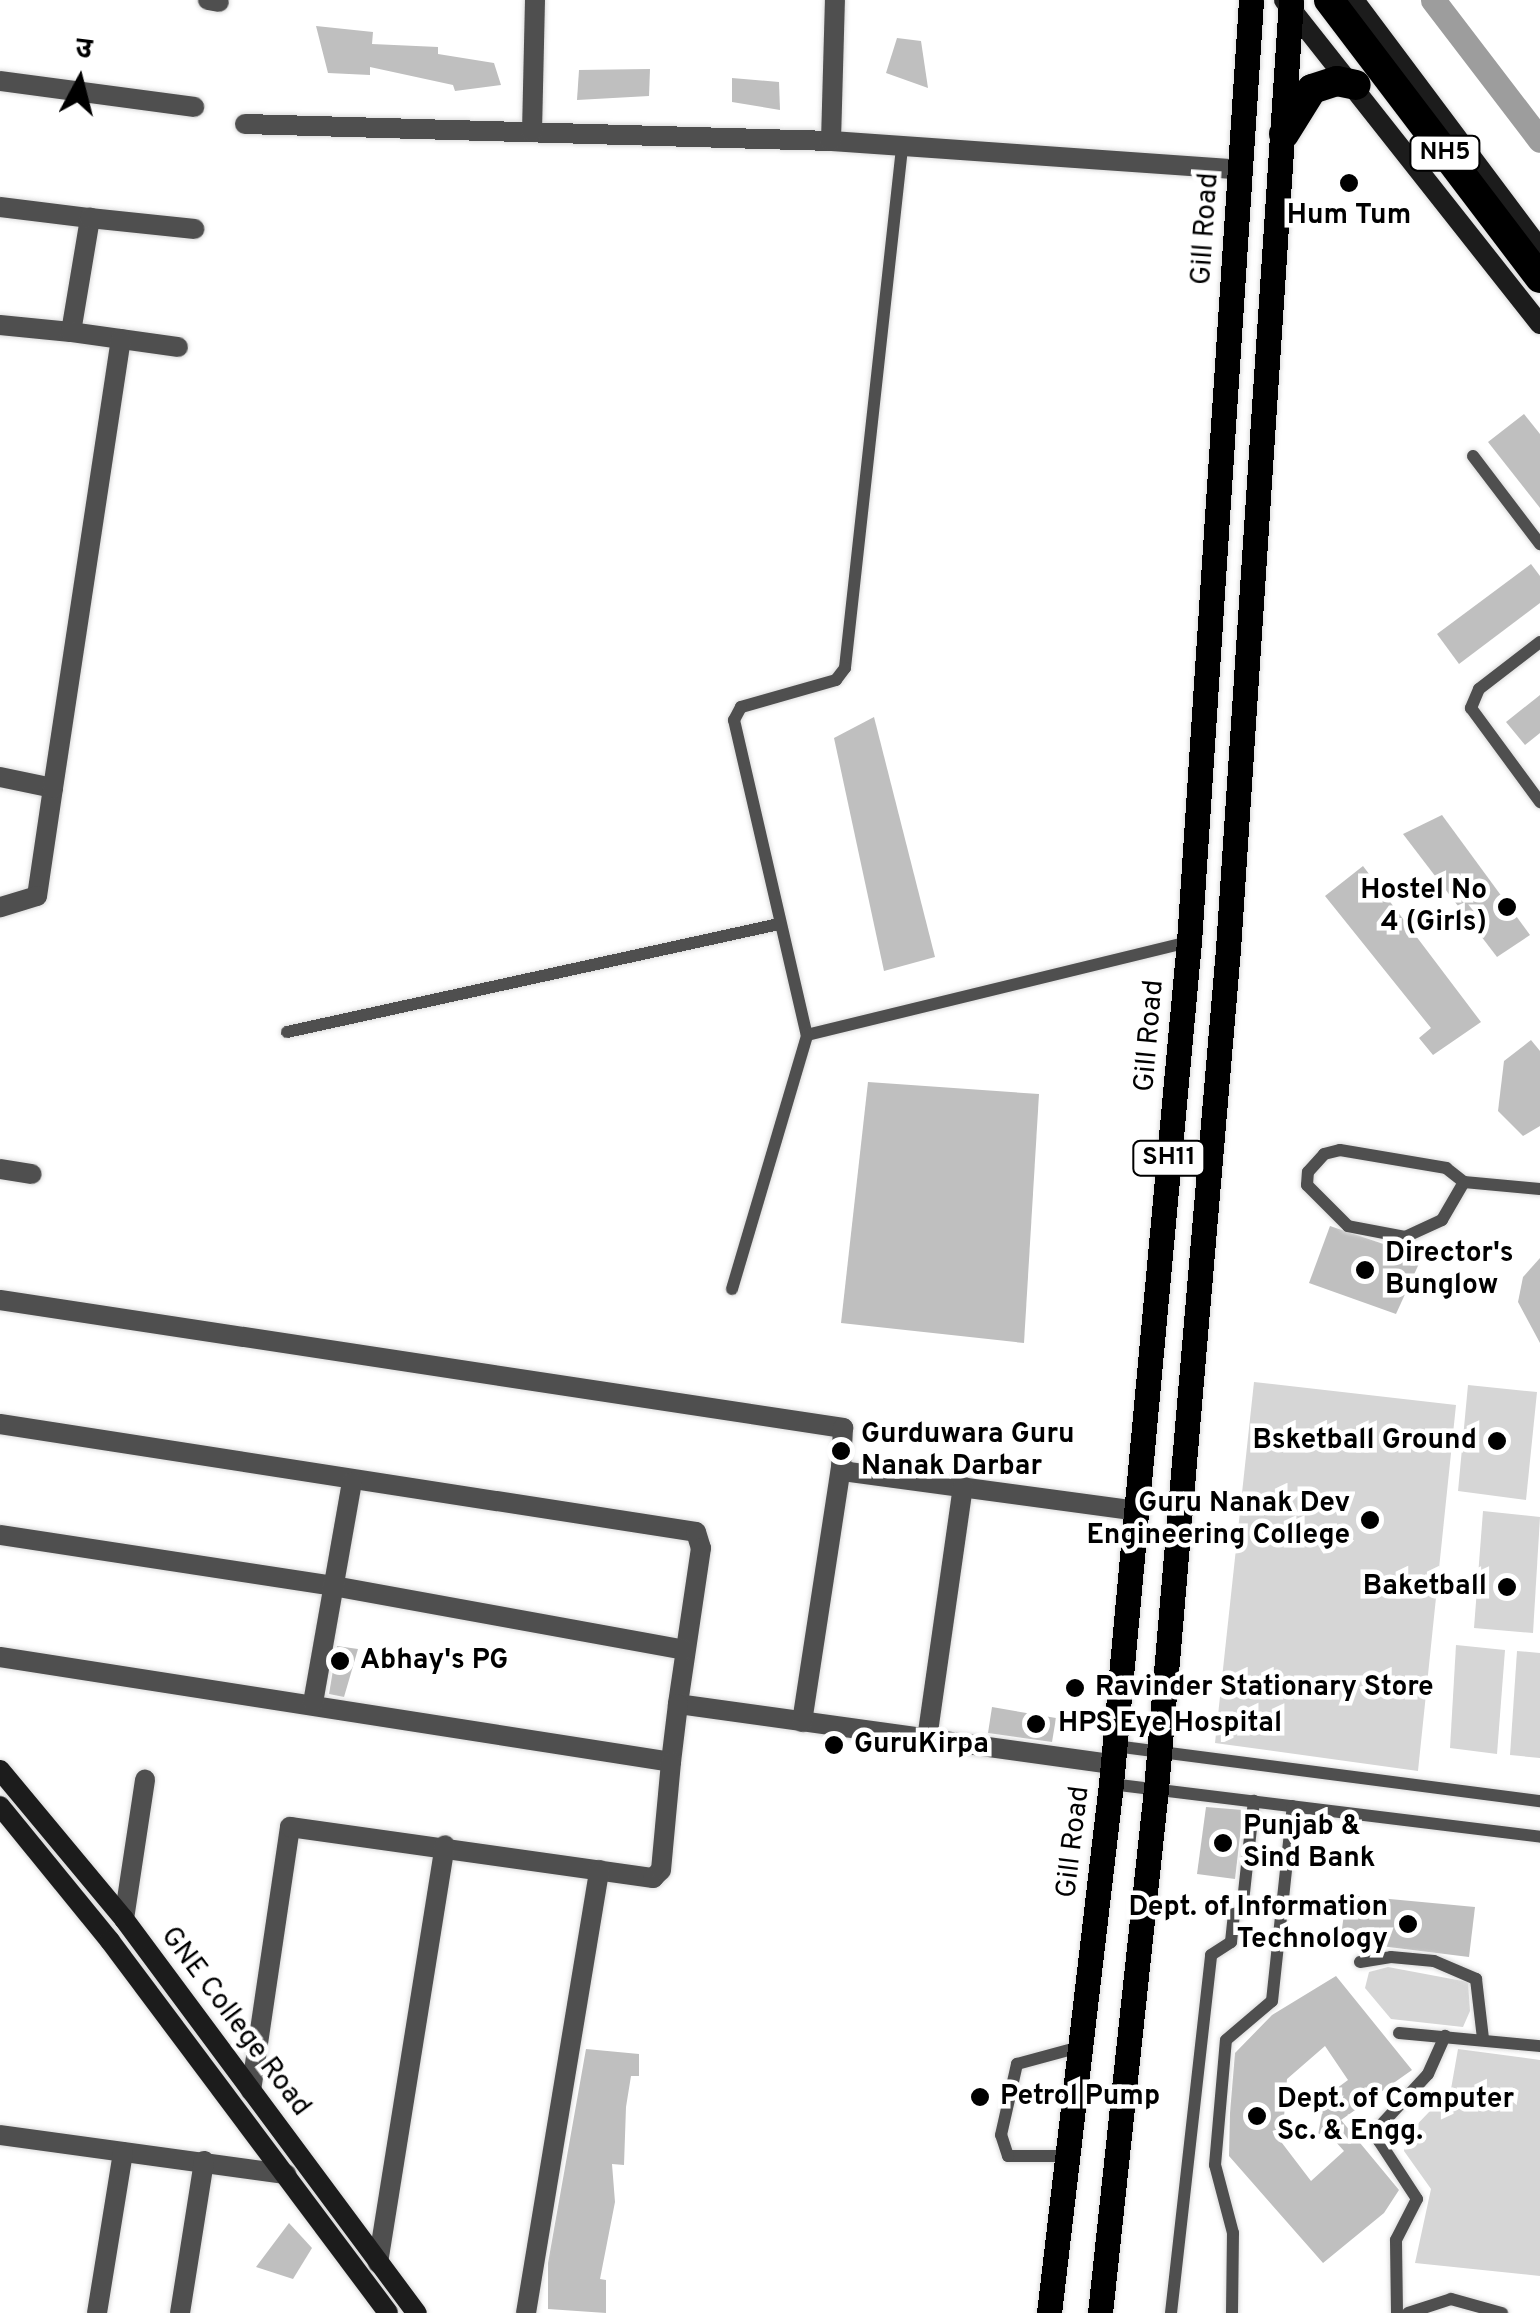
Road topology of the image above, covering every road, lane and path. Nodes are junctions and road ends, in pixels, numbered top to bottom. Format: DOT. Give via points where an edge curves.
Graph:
graph roads {
  1 [pos="535,0"];
  2 [pos="835,0"];
  3 [pos="1251,0"];
  4 [pos="1329,0"];
  5 [pos="1354,0"];
  6 [pos="1288,2"];
  7 [pos="0,81"];
  8 [pos="1356,85"];
  9 [pos="194,106"];
  10 [pos="245,124"];
  11 [pos="532,132"];
  12 [pos="1284,134"];
  13 [pos="831,141"];
  14 [pos="902,148"];
  15 [pos="1240,170"];
  16 [pos="0,207"];
  17 [pos="90,218"];
  18 [pos="194,229"];
  19 [pos="1540,250"];
  20 [pos="1540,278"];
  21 [pos="1540,324"];
  22 [pos="0,325"];
  23 [pos="70,332"];
  24 [pos="122,339"];
  25 [pos="178,347"];
  26 [pos="1473,456"];
  27 [pos="1540,544"];
  28 [pos="1540,642"];
  29 [pos="0,777"];
  30 [pos="53,788"];
  31 [pos="1540,802"];
  32 [pos="0,907"];
  33 [pos="779,924"];
  34 [pos="1188,942"];
  35 [pos="287,1032"];
  36 [pos="807,1035"];
  37 [pos="0,1169"];
  38 [pos="32,1174"];
  39 [pos="1464,1182"];
  40 [pos="1540,1189"];
  41 [pos="732,1290"];
  42 [pos="0,1300"];
  43 [pos="0,1424"];
  44 [pos="841,1468"];
  45 [pos="352,1482"];
  46 [pos="963,1487"];
  47 [pos="1136,1511"];
  48 [pos="0,1535"];
  49 [pos="333,1586"];
  50 [pos="684,1650"];
  51 [pos="0,1657"];
  52 [pos="313,1703"];
  53 [pos="678,1704"];
  54 [pos="802,1722"];
  55 [pos="926,1739"];
  56 [pos="1159,1750"];
  57 [pos="671,1762"];
  58 [pos="1113,1765"];
  59 [pos="0,1770"];
  60 [pos="145,1780"];
  61 [pos="1156,1789"];
  62 [pos="1540,1801"];
  63 [pos="1254,1802"];
  64 [pos="0,1806"];
  65 [pos="1293,1806"];
  66 [pos="1540,1837"];
  67 [pos="445,1845"];
  68 [pos="599,1870"];
  69 [pos="124,1919"];
  70 [pos="1360,1962"];
  71 [pos="1400,2033"];
  72 [pos="1445,2036"];
  73 [pos="1483,2040"];
  74 [pos="1540,2046"];
  75 [pos="1080,2047"];
  76 [pos="250,2090"];
  77 [pos="0,2135"];
  78 [pos="123,2152"];
  79 [pos="1068,2156"];
  80 [pos="204,2161"];
  81 [pos="286,2174"];
  82 [pos="378,2263"];
  83 [pos="98,2313"];
  84 [pos="180,2313"];
  85 [pos="388,2313"];
  86 [pos="417,2313"];
  87 [pos="526,2313"];
  88 [pos="1050,2313"];
  89 [pos="1100,2313"];
  90 [pos="1172,2313"];
  91 [pos="1232,2313"];
  92 [pos="1398,2313"];
  93 [pos="1408,2313"];
  94 [pos="1502,2313"];
  1 -- 11 [label="street"];
  2 -- 13 [label="street"];
  3 -- 15 [label="main road, Gill Road / SH11"];
  4 -- 20 [label="highway, NH5"];
  5 -- 19 [label="street"];
  6 -- 8 [label="street"];
  6 -- 12 [label="main road, SH11"];
  7 -- 9 [label="street"];
  8 -- 12 [label="highway" via="1337,81 1312,89"];
  8 -- 21 [label="street"];
  10 -- 11 [label="street"];
  11 -- 13 [label="street"];
  12 -- 56 [label="main road, SH11" via="1228,949"];
  13 -- 14 [label="street"];
  14 -- 15 [label="street"];
  14 -- 33 [label="lane" via="845,668 836,680 736,712"];
  15 -- 34 [label="main road, Gill Road / SH11"];
  16 -- 17 [label="street"];
  17 -- 18 [label="street"];
  17 -- 23 [label="street"];
  22 -- 23 [label="street"];
  23 -- 24 [label="street"];
  24 -- 25 [label="street"];
  24 -- 30 [label="street"];
  26 -- 27 [label="lane"];
  28 -- 31 [label="lane" via="1479,688 1471,708"];
  29 -- 30 [label="street"];
  30 -- 32 [label="street" via="33,901"];
  33 -- 35 [label="lane"];
  33 -- 36 [label="lane"];
  34 -- 36 [label="lane"];
  34 -- 47 [label="main road, Gill Road / SH11"];
  36 -- 41 [label="lane"];
  37 -- 38 [label="street"];
  39 -- 39 [label="lane" via="1442,1220 1405,1237 1348,1226 1306,1185 1324,1154 1340,1150 1446,1168"];
  39 -- 40 [label="lane"];
  42 -- 44 [label="street" via="842,1428"];
  43 -- 45 [label="street"];
  44 -- 46 [label="street"];
  44 -- 54 [label="street"];
  45 -- 49 [label="street"];
  45 -- 50 [label="street" via="696,1532 702,1548"];
  46 -- 47 [label="street"];
  46 -- 55 [label="street"];
  47 -- 58 [label="main road, Gill Road / SH11"];
  48 -- 49 [label="street"];
  49 -- 50 [label="street"];
  49 -- 52 [label="street"];
  50 -- 53 [label="street"];
  51 -- 52 [label="street"];
  52 -- 57 [label="street"];
  53 -- 54 [label="street"];
  53 -- 57 [label="street"];
  54 -- 55 [label="street"];
  55 -- 58 [label="street"];
  56 -- 58 [label="lane"];
  56 -- 61 [label="main road, SH11"];
  56 -- 62 [label="lane"];
  57 -- 68 [label="street" via="658,1876"];
  58 -- 61 [label="lane"];
  58 -- 75 [label="main road, Gill Road / SH11"];
  59 -- 69 [label="street, GNE College Road"];
  60 -- 69 [label="street"];
  61 -- 63 [label="lane"];
  61 -- 89 [label="main road, SH11"];
  63 -- 65 [label="lane"];
  63 -- 90 [label="lane" via="1242,1911 1234,1914 1231,1942 1211,1955"];
  64 -- 81 [label="street, GNE College Road"];
  65 -- 66 [label="lane"];
  65 -- 91 [label="lane" via="1272,2001 1226,2040 1216,2164 1232,2233"];
  67 -- 68 [label="street"];
  67 -- 76 [label="street" via="290,1827"];
  67 -- 82 [label="street"];
  68 -- 87 [label="street"];
  69 -- 76 [label="street, GNE College Road"];
  70 -- 73 [label="lane" via="1434,1961 1476,1979"];
  71 -- 72 [label="lane"];
  72 -- 73 [label="lane"];
  72 -- 92 [label="lane" via="1428,2074 1382,2125 1379,2141 1417,2199 1396,2240"];
  73 -- 74 [label="lane"];
  75 -- 79 [label="main road, Gill Road / SH11"];
  75 -- 79 [label="lane" via="1017,2064 1001,2136 1008,2156"];
  76 -- 82 [label="street, GNE College Road"];
  77 -- 78 [label="street"];
  78 -- 80 [label="street"];
  78 -- 83 [label="street"];
  79 -- 88 [label="main road, Gill Road / SH11"];
  80 -- 81 [label="street"];
  80 -- 84 [label="street"];
  81 -- 85 [label="street, GNE College Road"];
  82 -- 86 [label="street, GNE College Road"];
  93 -- 94 [label="lane" via="1451,2299"];
}
